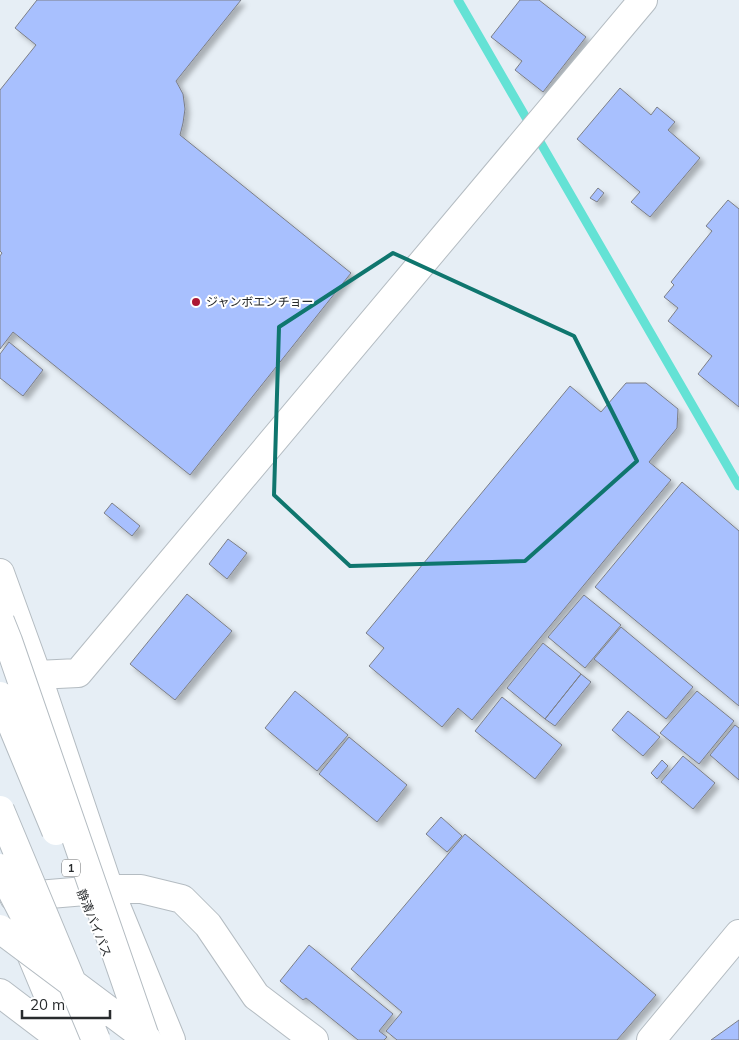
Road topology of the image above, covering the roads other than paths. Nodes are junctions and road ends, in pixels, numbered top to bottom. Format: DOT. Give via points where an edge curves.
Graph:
graph roads {
  1 [pos="642,0"];
  2 [pos="0,573"];
  3 [pos="0,621"];
  4 [pos="37,675"];
  5 [pos="0,696"];
  6 [pos="0,810"];
  7 [pos="0,868"];
  8 [pos="109,889"];
  9 [pos="4,891"];
  10 [pos="0,929"];
  11 [pos="739,934"];
  12 [pos="5,996"];
  13 [pos="62,1040"];
  14 [pos="67,1040"];
  15 [pos="90,1040"];
  16 [pos="96,1040"];
  17 [pos="142,1040"];
  18 [pos="147,1040"];
  19 [pos="171,1040"];
  20 [pos="314,1040"];
  21 [pos="651,1040"];
  1 -- 4 [label="main road" via="78,672"];
  2 -- 4 [label="main road"];
  3 -- 18 [label="main road, bridge"];
  4 -- 8 [label="main road"];
  5 -- 17 [label="main road, 静清バイパス / 1, bridge"];
  6 -- 16 [label="main road, bridge"];
  7 -- 15 [label="main road, bridge"];
  8 -- 9 [label="main road"];
  8 -- 19 [label="main road"];
  8 -- 20 [label="main road" via="141,889 182,899 208,925 256,996"];
  9 -- 14 [label="main road"];
  10 -- 18 [label="main road, bridge"];
  11 -- 21 [label="main road"];
  12 -- 13 [label="main road"];
}
